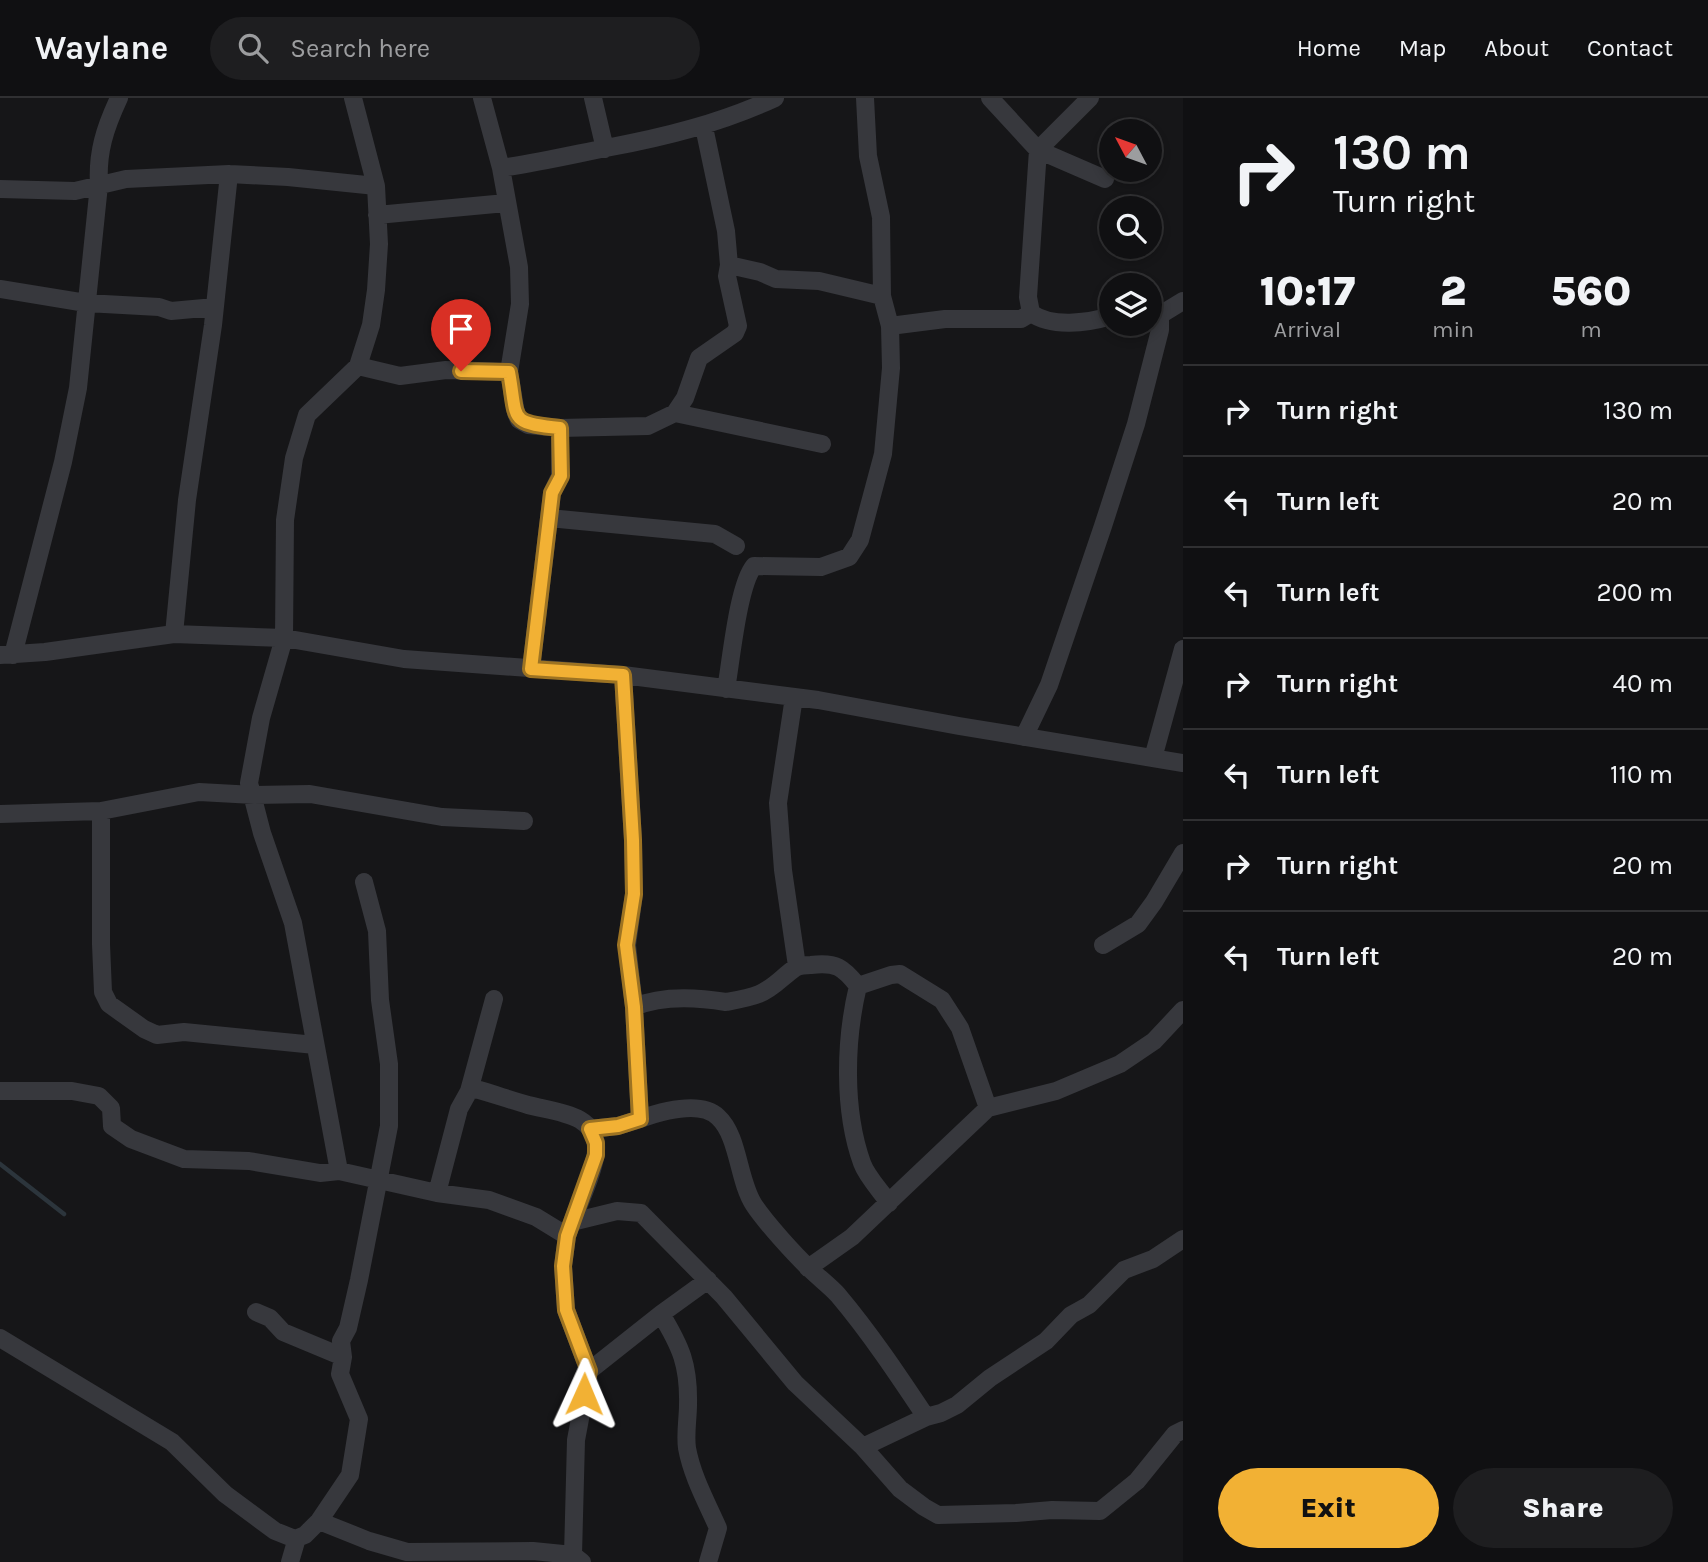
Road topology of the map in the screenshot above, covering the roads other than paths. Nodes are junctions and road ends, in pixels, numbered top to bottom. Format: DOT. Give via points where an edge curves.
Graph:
graph roads {
  1 [pos="118,98"];
  2 [pos="353,98"];
  3 [pos="482,98"];
  4 [pos="593,98"];
  5 [pos="775,98"];
  6 [pos="865,98"];
  7 [pos="990,98"];
  8 [pos="1090,98"];
  9 [pos="704,127"];
  10 [pos="605,149"];
  11 [pos="1038,150"];
  12 [pos="501,168"];
  13 [pos="229,174"];
  14 [pos="1099,177"];
  15 [pos="100,185"];
  16 [pos="376,186"];
  17 [pos="0,189"];
  18 [pos="506,203"];
  19 [pos="377,215"];
  20 [pos="729,265"];
  21 [pos="0,289"];
  22 [pos="882,296"];
  23 [pos="1183,302"];
  24 [pos="86,303"];
  25 [pos="215,307"];
  26 [pos="1162,310"];
  27 [pos="1031,313"];
  28 [pos="1099,317"];
  29 [pos="890,326"];
  30 [pos="1158,336"];
  31 [pos="358,366"];
  32 [pos="509,372"];
  33 [pos="675,412"];
  34 [pos="560,428"];
  35 [pos="822,444"];
  36 [pos="549,518"];
  37 [pos="736,546"];
  38 [pos="174,634"];
  39 [pos="284,638"];
  40 [pos="1183,649"];
  41 [pos="7,655"];
  42 [pos="531,669"];
  43 [pos="623,675"];
  44 [pos="726,690"];
  45 [pos="794,697"];
  46 [pos="1024,737"];
  47 [pos="1153,758"];
  48 [pos="1183,763"];
  49 [pos="254,795"];
  50 [pos="101,811"];
  51 [pos="0,814"];
  52 [pos="524,821"];
  53 [pos="1183,853"];
  54 [pos="364,882"];
  55 [pos="1103,945"];
  56 [pos="797,966"];
  57 [pos="858,986"];
  58 [pos="494,999"];
  59 [pos="634,1007"];
  60 [pos="1183,1010"];
  61 [pos="315,1045"];
  62 [pos="0,1091"];
  63 [pos="469,1091"];
  64 [pos="988,1108"];
  65 [pos="640,1119"];
  66 [pos="590,1129"];
  67 [pos="339,1171"];
  68 [pos="379,1180"];
  69 [pos="437,1193"];
  70 [pos="889,1203"];
  71 [pos="569,1229"];
  72 [pos="1183,1239"];
  73 [pos="808,1268"];
  74 [pos="708,1280"];
  75 [pos="256,1312"];
  76 [pos="661,1314"];
  77 [pos="0,1338"];
  78 [pos="343,1357"];
  79 [pos="589,1371"];
  80 [pos="926,1417"];
  81 [pos="1183,1430"];
  82 [pos="863,1447"];
  83 [pos="319,1521"];
  84 [pos="297,1538"];
  85 [pos="575,1560"];
  86 [pos="290,1562"];
  87 [pos="708,1562"];
  1 -- 15 [label="street" via="98,160"];
  2 -- 16 [label="street"];
  3 -- 12 [label="street"];
  4 -- 10 [label="street"];
  5 -- 9 [label="street"];
  6 -- 22 [label="street" via="868,156 880,216"];
  7 -- 11 [label="street"];
  8 -- 11 [label="street"];
  9 -- 10 [label="street"];
  9 -- 20 [label="street"];
  10 -- 12 [label="street"];
  11 -- 14 [label="street"];
  11 -- 27 [label="street" via="1028,297"];
  12 -- 18 [label="street"];
  13 -- 15 [label="street" via="126,179"];
  13 -- 16 [label="street"];
  13 -- 25 [label="street"];
  15 -- 17 [label="street" via="75,191"];
  15 -- 24 [label="street"];
  16 -- 19 [label="street"];
  18 -- 19 [label="street"];
  18 -- 32 [label="street" via="519,267 520,304"];
  19 -- 31 [label="street" via="376,290"];
  20 -- 22 [label="street" via="776,279 819,281"];
  20 -- 33 [label="street" via="729,294 738,326 699,358"];
  21 -- 24 [label="street"];
  22 -- 29 [label="street"];
  23 -- 26 [label="street"];
  24 -- 25 [label="street" via="171,311"];
  24 -- 41 [label="street" via="78,388 63,463"];
  25 -- 38 [label="street" via="187,500"];
  27 -- 28 [label="street" via="1058,322"];
  27 -- 29 [label="street" via="1021,319 945,319"];
  29 -- 44 [label="street" via="883,454 860,540 849,557 821,567 754,566 743,594"];
  30 -- 46 [label="street" via="1107,513 1049,685"];
  31 -- 32 [label="street" via="401,376 446,370"];
  31 -- 39 [label="street" via="307,415 293,458 285,520"];
  32 -- 34 [label="street" via="519,420"];
  33 -- 34 [label="street" via="648,426"];
  33 -- 35 [label="street"];
  34 -- 36 [label="street" via="561,476 552,493"];
  36 -- 37 [label="street" via="715,534"];
  36 -- 42 [label="street"];
  38 -- 39 [label="street"];
  38 -- 41 [label="street"];
  39 -- 42 [label="street" via="404,659"];
  39 -- 49 [label="street" via="261,718 249,783"];
  40 -- 47 [label="street"];
  42 -- 43 [label="street"];
  43 -- 44 [label="street"];
  43 -- 59 [label="street" via="634,894 626,945"];
  44 -- 45 [label="street"];
  45 -- 46 [label="street"];
  45 -- 56 [label="street" via="778,803"];
  46 -- 47 [label="street"];
  47 -- 48 [label="street"];
  49 -- 50 [label="street" via="199,792"];
  49 -- 52 [label="street" via="310,794 442,817"];
  49 -- 61 [label="street" via="293,923"];
  50 -- 51 [label="street"];
  50 -- 61 [label="street" via="100,943 103,992 109,1004 158,1035 184,1032"];
  53 -- 55 [label="street" via="1138,924"];
  54 -- 68 [label="street" via="377,931 389,1064 389,1126"];
  56 -- 57 [label="street" via="835,964"];
  56 -- 59 [label="street" via="760,994 734,1001 669,999"];
  57 -- 64 [label="street" via="900,974 942,1000 960,1028"];
  57 -- 70 [label="street" via="847,1084 862,1165"];
  58 -- 63 [label="street"];
  59 -- 65 [label="street"];
  60 -- 64 [label="street" via="1154,1041 1120,1064 1056,1091"];
  61 -- 67 [label="street"];
  62 -- 67 [label="street" via="72,1091 99,1096 111,1108 112,1126 131,1139 184,1159"];
  63 -- 66 [label="street" via="561,1111"];
  63 -- 69 [label="street" via="459,1109"];
  64 -- 70 [label="street"];
  65 -- 66 [label="street"];
  65 -- 73 [label="street" via="699,1109 719,1117 754,1205"];
  66 -- 71 [label="street" via="596,1155"];
  67 -- 68 [label="street"];
  68 -- 69 [label="street"];
  68 -- 78 [label="street" via="348,1328 341,1340"];
  69 -- 71 [label="street" via="489,1200"];
  70 -- 73 [label="street"];
  71 -- 74 [label="street" via="617,1211 641,1213"];
  71 -- 79 [label="street" via="563,1266 566,1310"];
  72 -- 80 [label="street" via="1153,1259 1124,1270 1046,1341 957,1405"];
  73 -- 80 [label="street" via="837,1293"];
  74 -- 76 [label="street"];
  74 -- 82 [label="street" via="795,1383"];
  75 -- 78 [label="street" via="270,1318 283,1332"];
  76 -- 79 [label="street"];
  76 -- 87 [label="street" via="686,1363 687,1447 719,1528"];
  77 -- 84 [label="street" via="172,1441 225,1494 275,1531"];
  78 -- 83 [label="street" via="340,1374 359,1419 350,1475"];
  79 -- 85 [label="street" via="576,1440"];
  80 -- 82 [label="street"];
  81 -- 82 [label="street" via="1124,1493 1100,1511 1087,1513 938,1515 900,1489"];
  83 -- 84 [label="street"];
  83 -- 85 [label="street" via="407,1552 533,1551"];
  84 -- 86 [label="street"];
}
